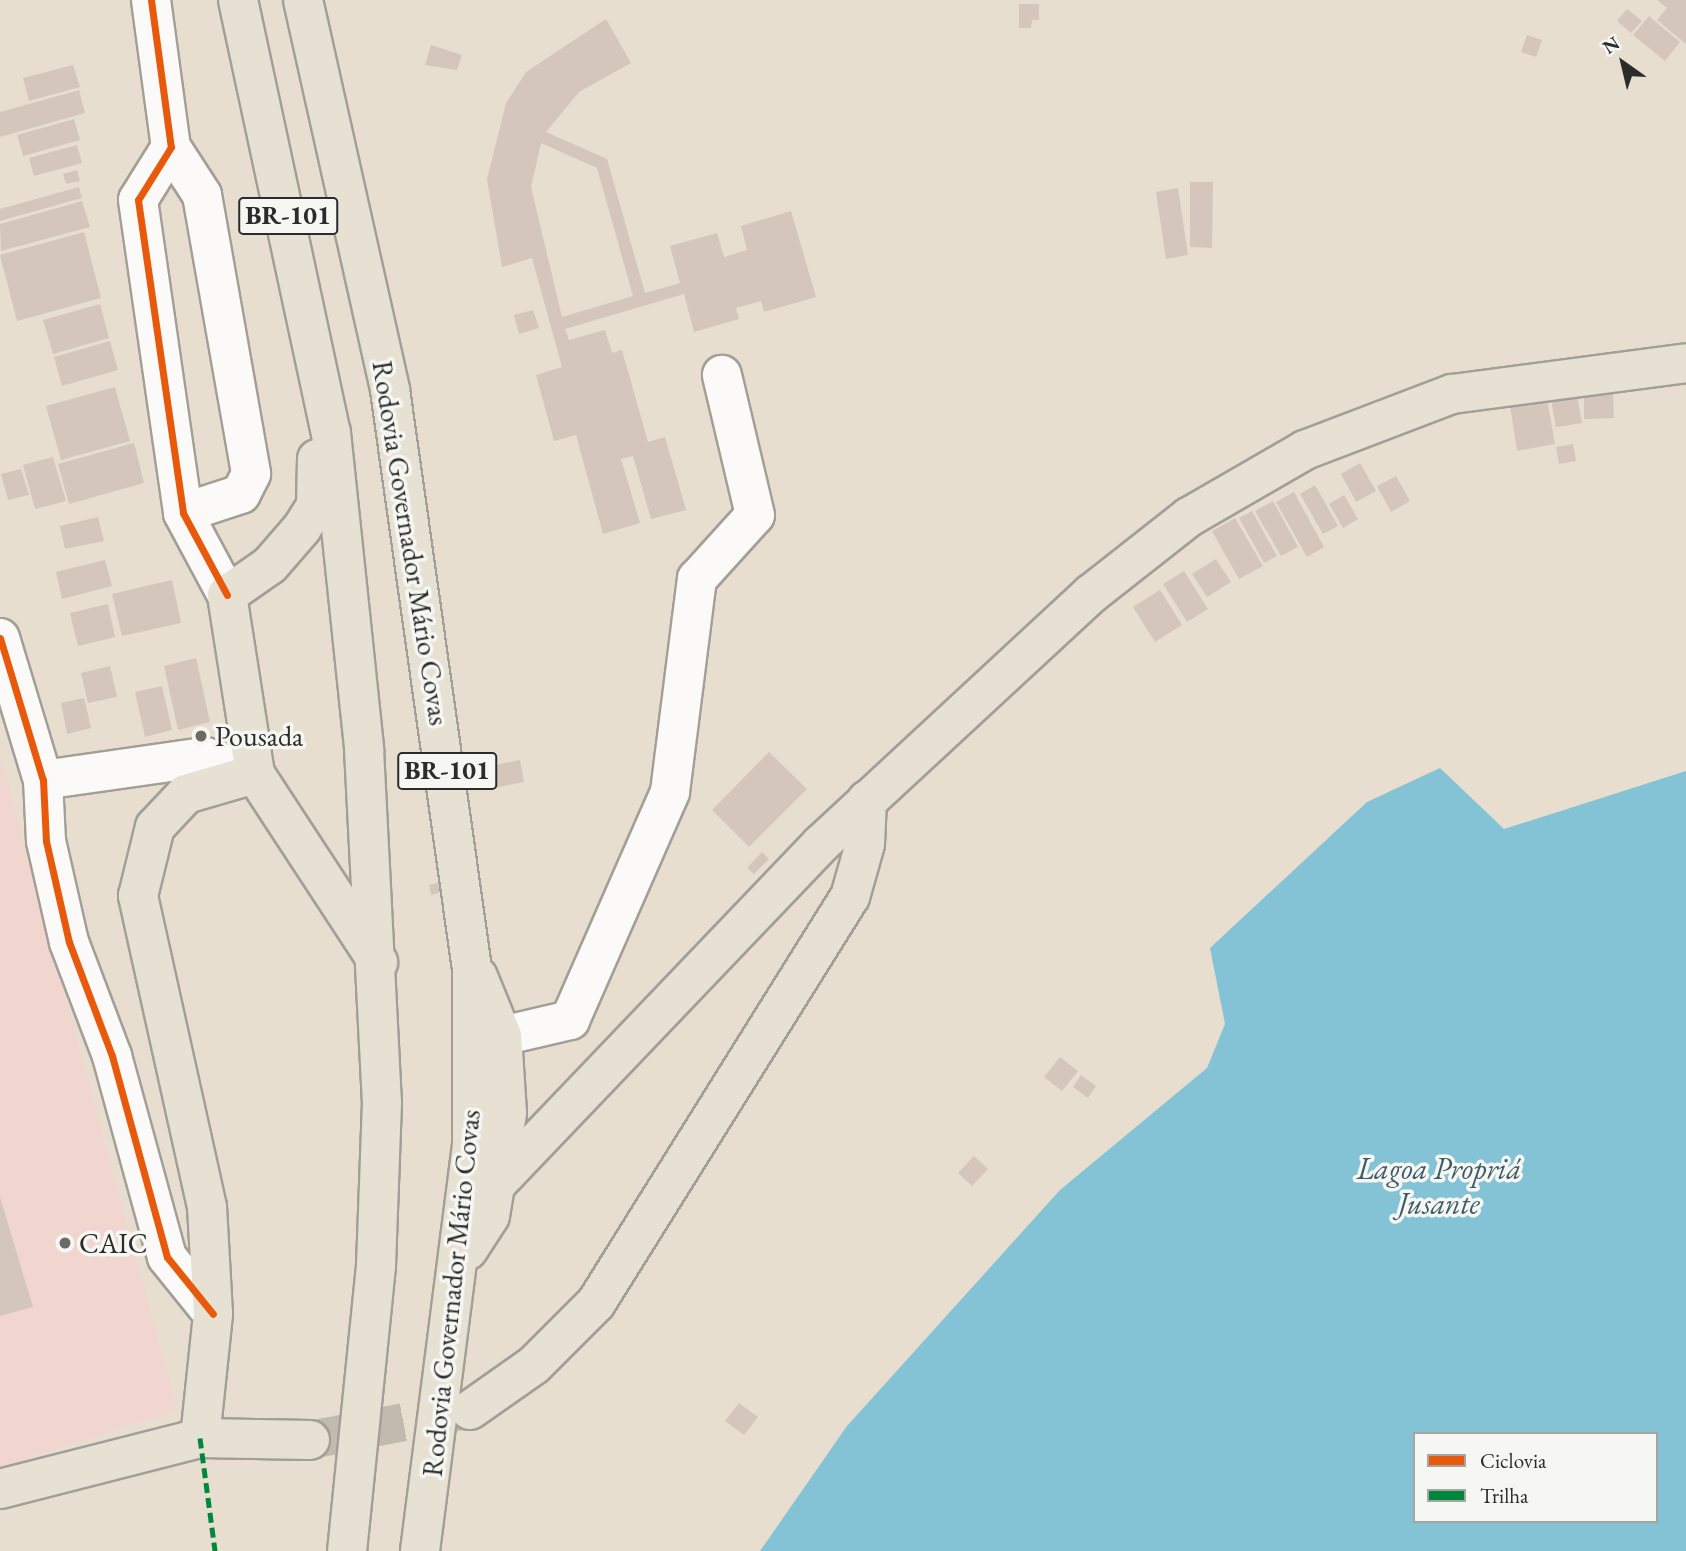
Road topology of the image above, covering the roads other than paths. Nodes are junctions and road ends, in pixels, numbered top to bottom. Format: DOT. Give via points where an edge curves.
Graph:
graph roads {
  1 [pos="151,0"];
  2 [pos="238,0"];
  3 [pos="303,0"];
  4 [pos="171,148"];
  5 [pos="1686,363"];
  6 [pos="722,375"];
  7 [pos="331,433"];
  8 [pos="183,513"];
  9 [pos="227,595"];
  10 [pos="0,638"];
  11 [pos="255,774"];
  12 [pos="43,780"];
  13 [pos="867,800"];
  14 [pos="377,962"];
  15 [pos="472,969"];
  16 [pos="502,1036"];
  17 [pos="569,1108"];
  18 [pos="507,1113"];
  19 [pos="498,1182"];
  20 [pos="459,1263"];
  21 [pos="213,1314"];
  22 [pos="470,1410"];
  23 [pos="200,1438"];
  24 [pos="310,1440"];
  25 [pos="0,1489"];
  26 [pos="347,1551"];
  27 [pos="420,1551"];
  1 -- 4 [label="street"];
  2 -- 7 [label="main road, BR-101"];
  3 -- 15 [label="main road, Rodovia Governador Mário Covas / BR-101" via="390,390"];
  4 -- 8 [label="street" via="138,200"];
  4 -- 8 [label="street" via="202,195 251,474 241,494"];
  5 -- 13 [label="main road" via="1451,394 1305,450 1189,517 1091,594"];
  6 -- 16 [label="street" via="755,515 697,579 670,792 570,1020"];
  7 -- 9 [label="main road" via="317,460 316,506 302,528 270,565"];
  7 -- 14 [label="main road, BR-101"];
  8 -- 9 [label="street"];
  9 -- 11 [label="main road"];
  10 -- 12 [label="street"];
  11 -- 12 [label="street" via="205,757"];
  11 -- 14 [label="main road"];
  11 -- 21 [label="main road" via="186,794 155,827 138,897 206,1207"];
  12 -- 21 [label="street" via="46,841 69,942 111,1056 167,1257"];
  13 -- 17 [label="main road"];
  13 -- 22 [label="main road" via="865,844 850,897 596,1303 534,1365"];
  14 -- 26 [label="main road, BR-101" via="376,1266"];
  15 -- 16 [label="main road" via="492,999"];
  15 -- 20 [label="main road, Rodovia Governador Mário Covas / BR-101" via="472,1144"];
  16 -- 18 [label="main road"];
  17 -- 18 [label="main road" via="526,1116"];
  17 -- 19 [label="main road"];
  18 -- 19 [label="main road"];
  19 -- 20 [label="main road" via="490,1216"];
  20 -- 27 [label="main road, Rodovia Governador Mário Covas / BR-101"];
  21 -- 23 [label="main road"];
  23 -- 24 [label="main road"];
  23 -- 25 [label="main road"];
}
